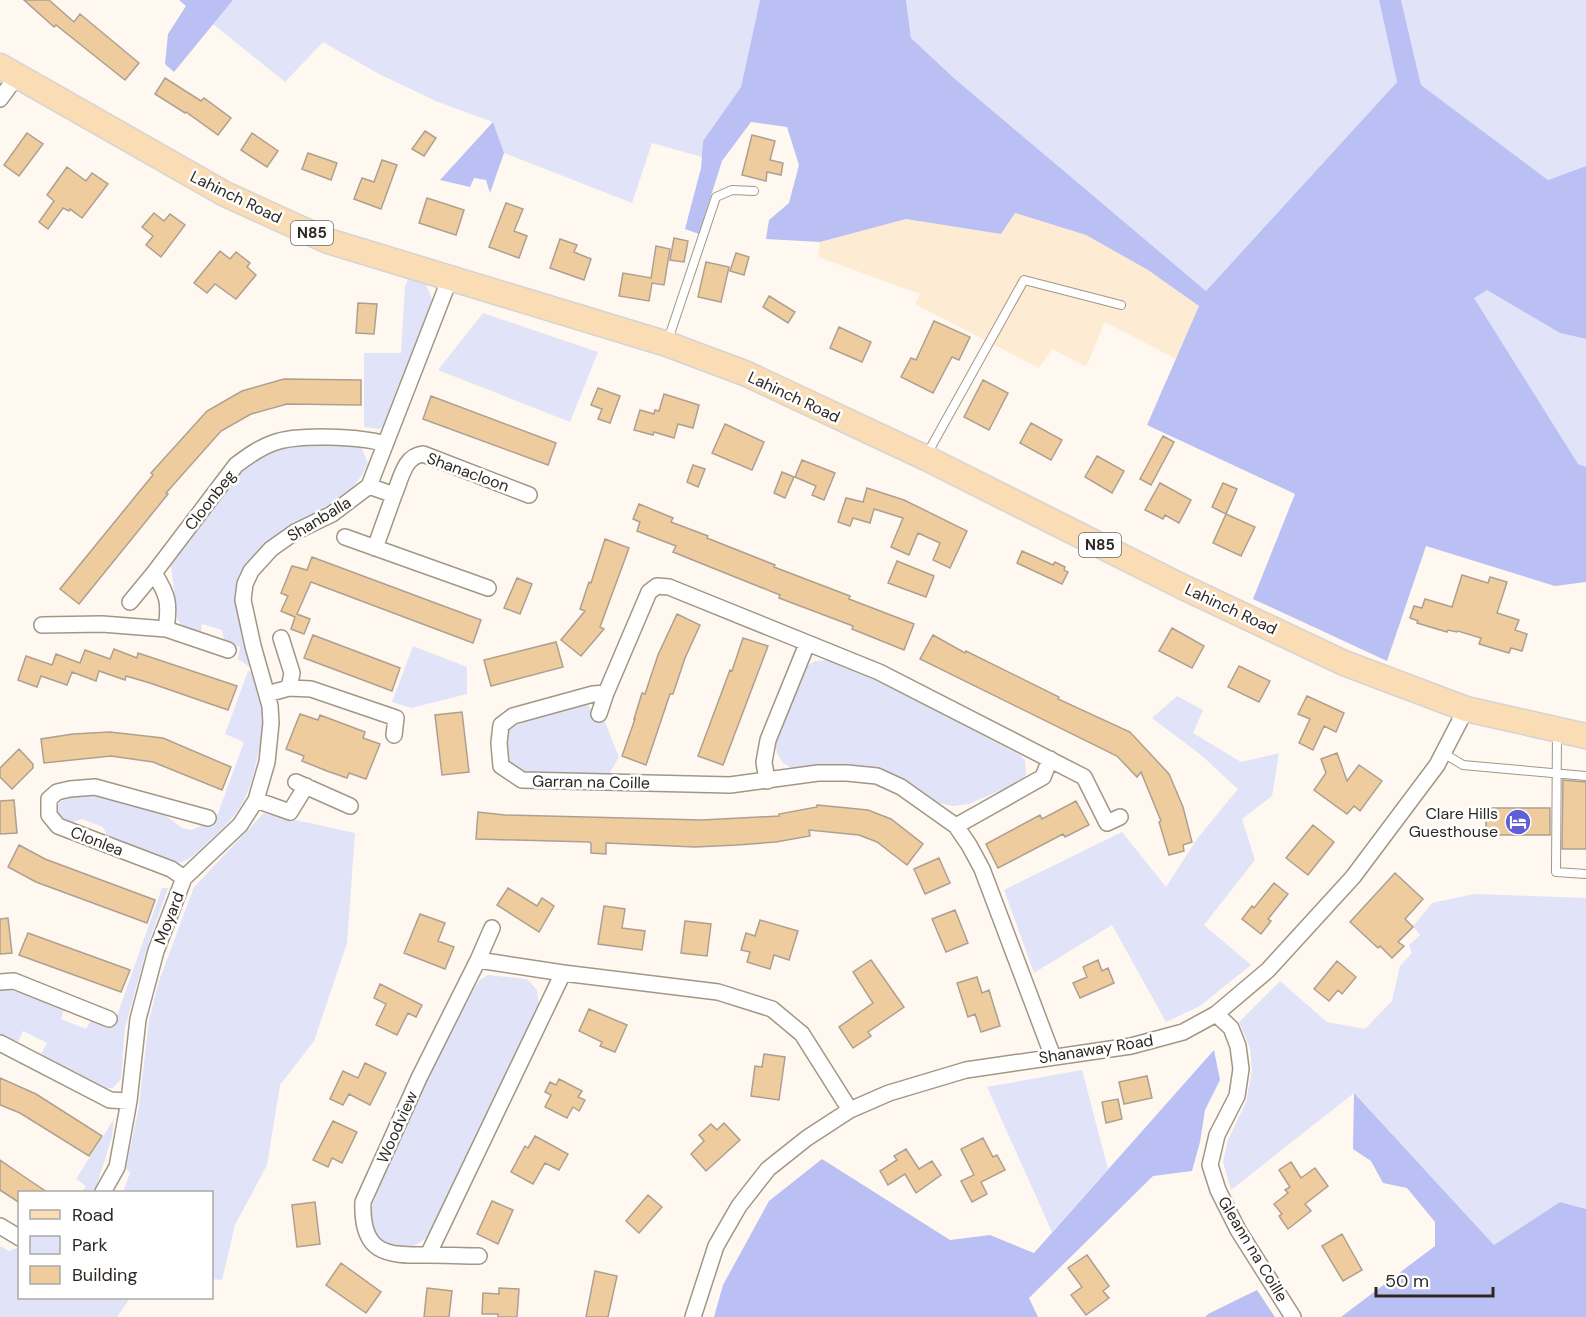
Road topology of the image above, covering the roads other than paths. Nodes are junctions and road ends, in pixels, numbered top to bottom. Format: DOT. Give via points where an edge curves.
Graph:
graph roads {
  1 [pos="8,71"];
  2 [pos="0,99"];
  3 [pos="754,191"];
  4 [pos="450,278"];
  5 [pos="1121,305"];
  6 [pos="667,344"];
  7 [pos="385,444"];
  8 [pos="926,458"];
  9 [pos="369,486"];
  10 [pos="394,495"];
  11 [pos="529,495"];
  12 [pos="345,537"];
  13 [pos="375,548"];
  14 [pos="154,573"];
  15 [pos="488,588"];
  16 [pos="130,602"];
  17 [pos="42,625"];
  18 [pos="166,629"];
  19 [pos="281,638"];
  20 [pos="807,644"];
  21 [pos="228,650"];
  22 [pos="289,688"];
  23 [pos="606,693"];
  24 [pos="267,694"];
  25 [pos="1466,709"];
  26 [pos="599,714"];
  27 [pos="1557,731"];
  28 [pos="394,735"];
  29 [pos="1586,736"];
  30 [pos="1443,753"];
  31 [pos="1050,759"];
  32 [pos="267,762"];
  33 [pos="1557,775"];
  34 [pos="1586,776"];
  35 [pos="767,781"];
  36 [pos="256,800"];
  37 [pos="350,806"];
  38 [pos="1120,817"];
  39 [pos="208,818"];
  40 [pos="956,825"];
  41 [pos="1586,874"];
  42 [pos="184,878"];
  43 [pos="492,928"];
  44 [pos="478,960"];
  45 [pos="563,973"];
  46 [pos="0,982"];
  47 [pos="1216,1014"];
  48 [pos="109,1019"];
  49 [pos="0,1043"];
  50 [pos="1053,1057"];
  51 [pos="129,1101"];
  52 [pos="850,1110"];
  53 [pos="104,1191"];
  54 [pos="0,1226"];
  55 [pos="18,1237"];
  56 [pos="428,1255"];
  57 [pos="479,1256"];
  58 [pos="693,1317"];
  59 [pos="1293,1317"];
  1 -- 2 [label="street"];
  1 -- 4 [label="main road, Lahinch Road / N85" via="225,194 328,241"];
  3 -- 6 [label="lane" via="732,190 716,198"];
  4 -- 6 [label="main road, Lahinch Road / N85"];
  4 -- 7 [label="street, Shanballa"];
  5 -- 8 [label="lane" via="1024,280"];
  6 -- 8 [label="main road, Lahinch Road / N85" via="747,374"];
  7 -- 9 [label="street, Shanballa"];
  7 -- 14 [label="street, Cloonbeg" via="341,438 297,439 275,442 254,452 236,465"];
  8 -- 25 [label="main road, Lahinch Road / N85" via="1344,663"];
  9 -- 10 [label="street"];
  9 -- 24 [label="street, Shanballa" via="332,514 271,549 251,571 243,600"];
  10 -- 11 [label="street, Shanacloon" via="409,460 423,454"];
  10 -- 13 [label="street, Shanacloon"];
  12 -- 13 [label="street"];
  13 -- 15 [label="street"];
  14 -- 16 [label="street, Cloonbeg"];
  14 -- 18 [label="street" via="166,592"];
  17 -- 18 [label="street"];
  18 -- 21 [label="street"];
  19 -- 22 [label="street" via="292,673"];
  20 -- 23 [label="street" via="669,587 657,586 649,592"];
  20 -- 31 [label="street" via="879,672"];
  20 -- 35 [label="street" via="768,740 764,762"];
  22 -- 24 [label="street"];
  22 -- 28 [label="street" via="311,689 396,718"];
  23 -- 26 [label="street"];
  23 -- 35 [label="street, Garran na Coille" via="513,716 501,725 501,766 522,780 730,785"];
  24 -- 32 [label="street, Shanballa" via="271,723"];
  25 -- 27 [label="main road, Lahinch Road / N85"];
  25 -- 30 [label="street, Shanaway Road"];
  27 -- 29 [label="main road, Lahinch Road / N85"];
  27 -- 33 [label="lane"];
  30 -- 33 [label="lane" via="1463,765"];
  30 -- 47 [label="street, Shanaway Road" via="1353,876 1268,970"];
  31 -- 38 [label="street" via="1084,777 1107,823"];
  31 -- 40 [label="street" via="1043,777"];
  32 -- 36 [label="street, Moyard"];
  33 -- 34 [label="lane"];
  33 -- 41 [label="lane" via="1556,872"];
  35 -- 40 [label="street, Garran na Coille" via="818,773 877,776 901,787"];
  36 -- 37 [label="street" via="290,812 301,784"];
  36 -- 42 [label="street, Moyard" via="240,825"];
  39 -- 42 [label="street, Clonlea" via="95,787 57,792 49,799 49,815 58,826 171,869"];
  40 -- 50 [label="street, Garran na Coille" via="982,869"];
  42 -- 51 [label="street, Moyard" via="156,951 138,1019"];
  43 -- 44 [label="street, Woodview"];
  44 -- 45 [label="street"];
  44 -- 56 [label="street, Woodview" via="363,1202 362,1220 377,1248 392,1254"];
  45 -- 52 [label="street" via="718,992 772,1009 802,1034"];
  45 -- 56 [label="street"];
  46 -- 48 [label="street" via="14,981"];
  47 -- 50 [label="street, Shanaway Road" via="1183,1032 1131,1046"];
  47 -- 59 [label="street, Gleann na Coille" via="1231,1028 1241,1069 1237,1096 1217,1134 1210,1165 1238,1230"];
  49 -- 51 [label="street" via="110,1100"];
  50 -- 52 [label="street, Shanaway Road" via="938,1077"];
  51 -- 53 [label="street, Moyard" via="117,1167"];
  52 -- 58 [label="street, Shanaway Road" via="768,1169 739,1206 716,1246"];
  54 -- 55 [label="street"];
  56 -- 57 [label="street, Woodview"];
}
